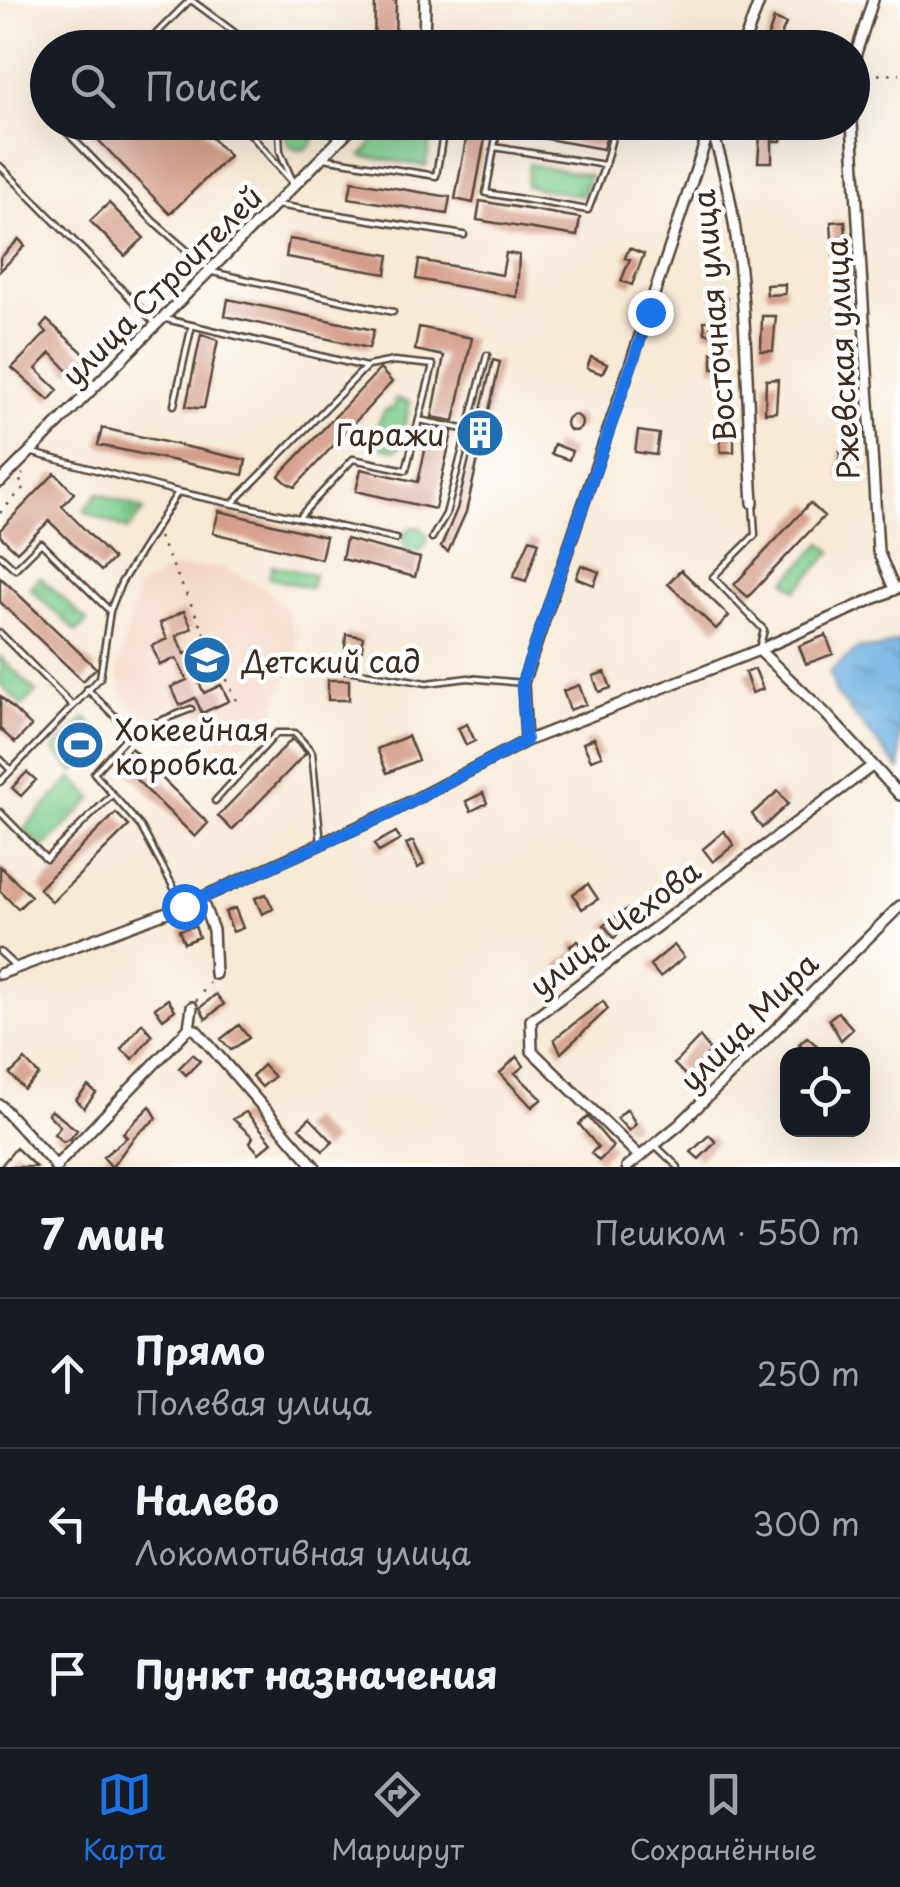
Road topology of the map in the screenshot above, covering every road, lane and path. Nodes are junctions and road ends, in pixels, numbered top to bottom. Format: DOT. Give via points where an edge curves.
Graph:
graph roads {
  1 [pos="191,0"];
  2 [pos="425,0"];
  3 [pos="760,0"];
  4 [pos="873,0"];
  5 [pos="160,30"];
  6 [pos="231,30"];
  7 [pos="424,30"];
  8 [pos="749,30"];
  9 [pos="863,30"];
  10 [pos="900,74"];
  11 [pos="870,75"];
  12 [pos="74,140"];
  13 [pos="255,140"];
  14 [pos="279,140"];
  15 [pos="340,140"];
  16 [pos="442,140"];
  17 [pos="495,140"];
  18 [pos="611,140"];
  19 [pos="707,140"];
  20 [pos="717,140"];
  21 [pos="853,140"];
  22 [pos="494,147"];
  23 [pos="322,158"];
  24 [pos="605,164"];
  25 [pos="0,166"];
  26 [pos="295,186"];
  27 [pos="277,205"];
  28 [pos="464,235"];
  29 [pos="212,272"];
  30 [pos="393,312"];
  31 [pos="162,322"];
  32 [pos="192,325"];
  33 [pos="486,355"];
  34 [pos="366,366"];
  35 [pos="174,406"];
  36 [pos="419,420"];
  37 [pos="468,430"];
  38 [pos="29,452"];
  39 [pos="40,455"];
  40 [pos="0,482"];
  41 [pos="178,492"];
  42 [pos="233,503"];
  43 [pos="752,503"];
  44 [pos="0,513"];
  45 [pos="300,516"];
  46 [pos="155,528"];
  47 [pos="396,538"];
  48 [pos="432,538"];
  49 [pos="0,556"];
  50 [pos="897,588"];
  51 [pos="110,611"];
  52 [pos="0,633"];
  53 [pos="759,650"];
  54 [pos="299,671"];
  55 [pos="522,683"];
  56 [pos="88,689"];
  57 [pos="238,703"];
  58 [pos="71,704"];
  59 [pos="191,709"];
  60 [pos="131,732"];
  61 [pos="526,741"];
  62 [pos="0,759"];
  63 [pos="872,766"];
  64 [pos="11,770"];
  65 [pos="0,782"];
  66 [pos="900,794"];
  67 [pos="112,795"];
  68 [pos="214,801"];
  69 [pos="0,812"];
  70 [pos="321,844"];
  71 [pos="202,898"];
  72 [pos="184,906"];
  73 [pos="900,906"];
  74 [pos="0,952"];
  75 [pos="17,968"];
  76 [pos="0,974"];
  77 [pos="215,974"];
  78 [pos="192,1007"];
  79 [pos="188,1028"];
  80 [pos="0,1105"];
  81 [pos="653,1144"];
  82 [pos="639,1156"];
  83 [pos="56,1167"];
  84 [pos="315,1167"];
  85 [pos="627,1167"];
  86 [pos="678,1167"];
  1 -- 5 [label="lane"];
  1 -- 6 [label="lane"];
  2 -- 7 [label="street"];
  3 -- 8 [label="street"];
  4 -- 9 [label="street"];
  10 -- 11 [label="path"];
  12 -- 29 [label="lane"];
  13 -- 26 [label="lane"];
  14 -- 26 [label="lane"];
  15 -- 23 [label="street, улица Строителей"];
  16 -- 23 [label="lane" via="436,176"];
  17 -- 22 [label="lane"];
  18 -- 24 [label="lane"];
  19 -- 55 [label="street"];
  20 -- 43 [label="street, Восточная улица" via="736,240"];
  21 -- 50 [label="street, Ржевская улица" via="878,551"];
  22 -- 24 [label="lane"];
  22 -- 24 [label="lane" via="486,193 588,210"];
  23 -- 26 [label="street, улица Строителей"];
  25 -- 31 [label="lane"];
  26 -- 27 [label="street, улица Строителей"];
  27 -- 28 [label="lane"];
  27 -- 29 [label="street, улица Строителей"];
  29 -- 30 [label="lane"];
  29 -- 31 [label="street, улица Строителей"];
  31 -- 32 [label="lane"];
  31 -- 38 [label="street, улица Строителей"];
  32 -- 34 [label="lane"];
  32 -- 35 [label="lane"];
  33 -- 37 [label="lane"];
  34 -- 36 [label="lane" via="433,366"];
  34 -- 42 [label="lane"];
  36 -- 37 [label="lane"];
  36 -- 45 [label="lane" via="406,470 354,459"];
  37 -- 48 [label="lane" via="446,514"];
  38 -- 39 [label="lane"];
  38 -- 40 [label="street, улица Строителей"];
  39 -- 41 [label="lane"];
  39 -- 44 [label="path" via="18,479 26,486"];
  41 -- 42 [label="lane"];
  41 -- 46 [label="lane"];
  42 -- 45 [label="lane"];
  43 -- 53 [label="lane" via="755,534 713,577 764,630"];
  45 -- 47 [label="lane"];
  46 -- 51 [label="lane"];
  46 -- 57 [label="path"];
  49 -- 51 [label="lane" via="15,569 41,543"];
  50 -- 53 [label="street"];
  51 -- 56 [label="lane" via="100,678"];
  52 -- 58 [label="lane"];
  53 -- 61 [label="street"];
  53 -- 63 [label="street"];
  54 -- 55 [label="lane" via="328,667 427,683"];
  55 -- 61 [label="street"];
  56 -- 58 [label="lane"];
  56 -- 60 [label="lane"];
  58 -- 64 [label="lane"];
  59 -- 60 [label="lane"];
  60 -- 67 [label="lane" via="94,773"];
  61 -- 70 [label="street"];
  62 -- 64 [label="lane"];
  63 -- 66 [label="street"];
  63 -- 82 [label="street, улица Чехова" via="531,1020 532,1051"];
  64 -- 65 [label="lane"];
  67 -- 69 [label="lane" via="46,859"];
  67 -- 72 [label="lane" via="141,828"];
  68 -- 70 [label="lane" via="277,732 294,733 312,752"];
  70 -- 71 [label="street"];
  71 -- 72 [label="street"];
  71 -- 77 [label="street" via="213,930"];
  72 -- 75 [label="street"];
  73 -- 81 [label="street, улица Мира"];
  74 -- 75 [label="lane"];
  75 -- 76 [label="street"];
  77 -- 78 [label="path"];
  78 -- 79 [label="street"];
  79 -- 83 [label="street"];
  79 -- 84 [label="street"];
  80 -- 83 [label="street"];
  81 -- 82 [label="street, улица Мира"];
  81 -- 86 [label="lane"];
  82 -- 85 [label="street, улица Мира"];
}
